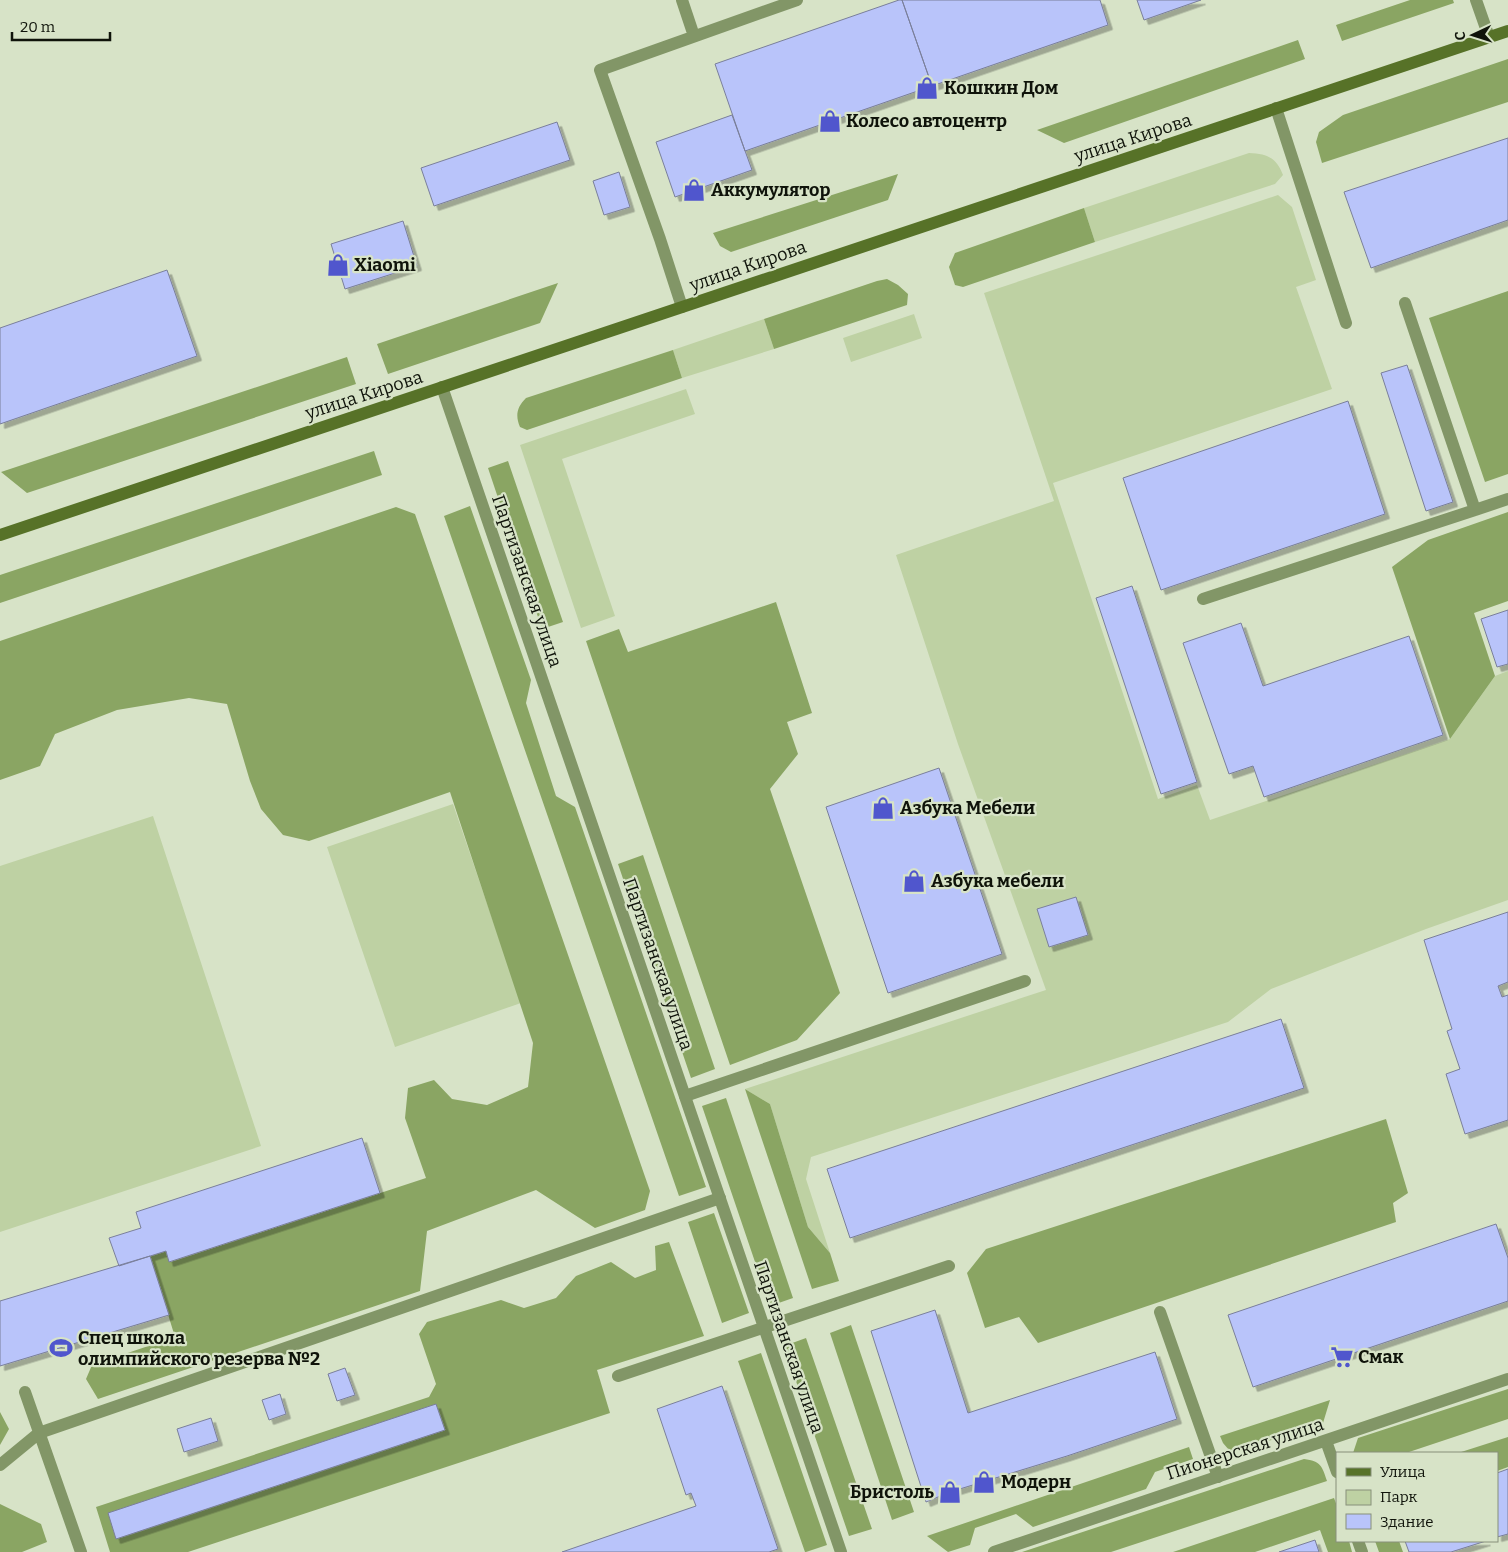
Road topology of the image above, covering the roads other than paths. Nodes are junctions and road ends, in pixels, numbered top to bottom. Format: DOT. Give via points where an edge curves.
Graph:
graph roads {
  1 [pos="682,0"];
  2 [pos="797,0"];
  3 [pos="1476,0"];
  4 [pos="1508,31"];
  5 [pos="694,36"];
  6 [pos="1489,37"];
  7 [pos="1276,108"];
  8 [pos="1405,303"];
  9 [pos="682,307"];
  10 [pos="1346,323"];
  11 [pos="442,387"];
  12 [pos="1508,499"];
  13 [pos="1475,510"];
  14 [pos="0,535"];
  15 [pos="1203,599"];
  16 [pos="1024,981"];
  17 [pos="685,1096"];
  18 [pos="720,1198"];
  19 [pos="949,1266"];
  20 [pos="1160,1312"];
  21 [pos="764,1328"];
  22 [pos="618,1376"];
  23 [pos="1508,1379"];
  24 [pos="25,1392"];
  25 [pos="39,1433"];
  26 [pos="1326,1441"];
  27 [pos="0,1465"];
  28 [pos="1336,1469"];
  29 [pos="1218,1477"];
  30 [pos="81,1552"];
  31 [pos="841,1552"];
  32 [pos="994,1552"];
  1 -- 5 [label="street"];
  2 -- 5 [label="street"];
  3 -- 6 [label="street"];
  4 -- 6 [label="main road, улица Кирова"];
  5 -- 9 [label="street" via="600,70"];
  6 -- 7 [label="main road, улица Кирова"];
  7 -- 9 [label="main road, улица Кирова"];
  7 -- 10 [label="street"];
  8 -- 13 [label="street"];
  9 -- 11 [label="main road, улица Кирова"];
  11 -- 14 [label="main road, улица Кирова"];
  11 -- 17 [label="street, Партизанская улица"];
  12 -- 13 [label="street"];
  13 -- 15 [label="street"];
  16 -- 17 [label="street"];
  17 -- 18 [label="street, Партизанская улица"];
  18 -- 21 [label="street, Партизанская улица"];
  18 -- 25 [label="street"];
  19 -- 21 [label="street"];
  20 -- 29 [label="street"];
  21 -- 22 [label="street"];
  21 -- 31 [label="street, Партизанская улица"];
  23 -- 26 [label="street, Пионерская улица"];
  24 -- 25 [label="street"];
  25 -- 27 [label="street"];
  25 -- 30 [label="street"];
  26 -- 28 [label="street"];
  26 -- 29 [label="street, Пионерская улица"];
  29 -- 32 [label="street, Пионерская улица"];
}
